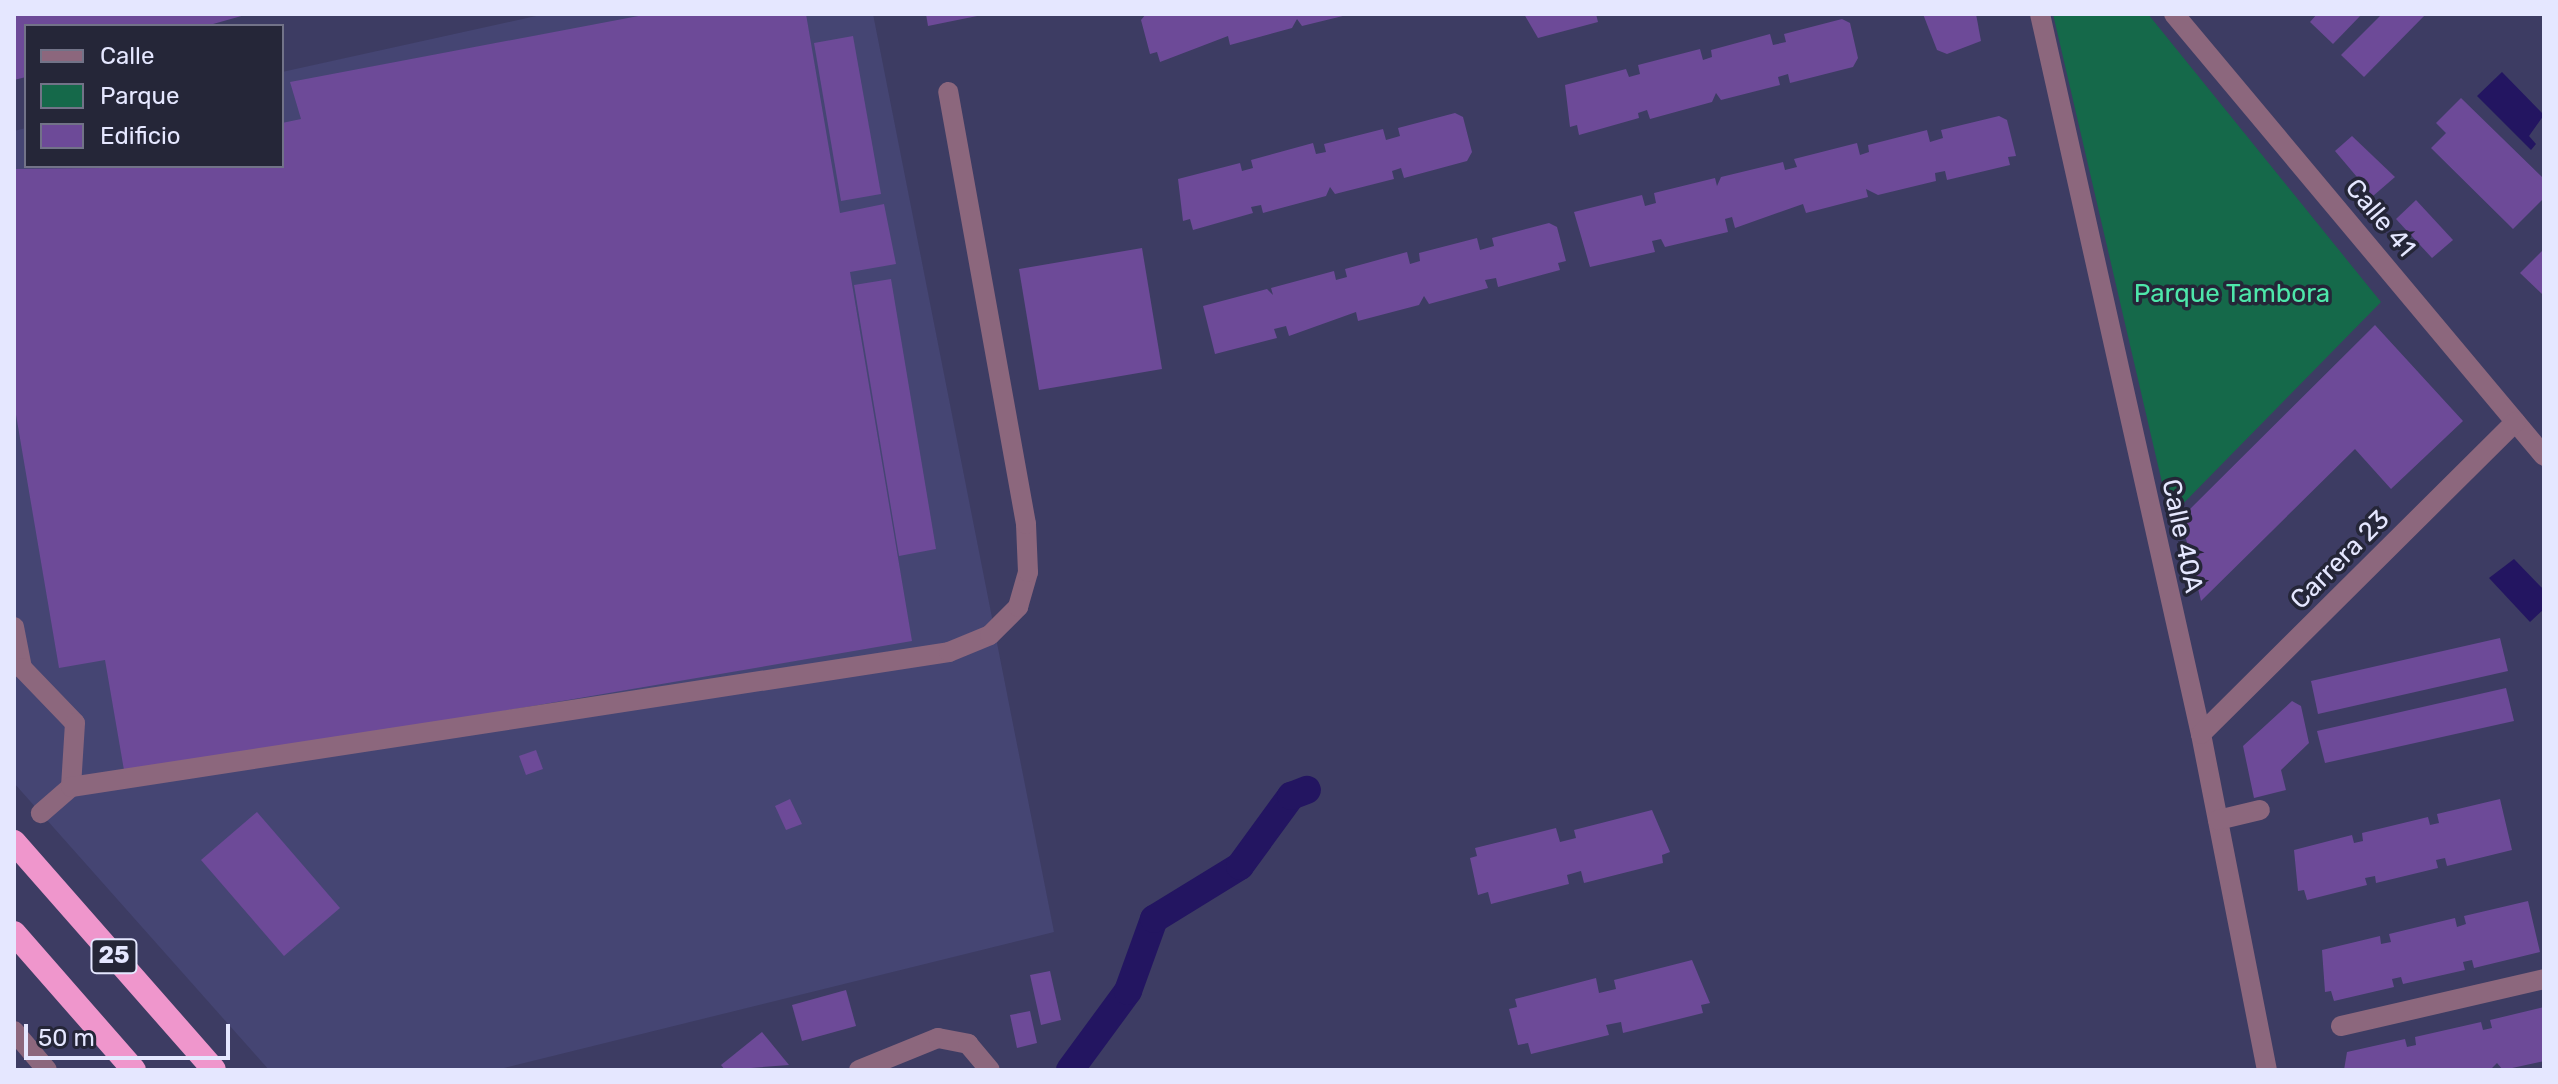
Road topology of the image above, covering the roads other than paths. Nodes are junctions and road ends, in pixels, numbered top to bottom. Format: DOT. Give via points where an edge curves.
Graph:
graph roads {
  1 [pos="2040,14"];
  2 [pos="2174,14"];
  3 [pos="948,92"];
  4 [pos="2515,422"];
  5 [pos="2544,456"];
  6 [pos="14,627"];
  7 [pos="2201,734"];
  8 [pos="71,787"];
  9 [pos="2260,810"];
  10 [pos="41,813"];
  11 [pos="2218,820"];
  12 [pos="14,842"];
  13 [pos="14,933"];
  14 [pos="2544,979"];
  15 [pos="2341,1026"];
  16 [pos="14,1031"];
  17 [pos="47,1070"];
  18 [pos="134,1070"];
  19 [pos="214,1070"];
  20 [pos="859,1070"];
  21 [pos="990,1070"];
  22 [pos="2267,1070"];
  1 -- 7 [label="street, Calle 40A"];
  2 -- 4 [label="street, Calle 41"];
  3 -- 8 [label="street" via="1026,524 1028,572 1018,607 990,635 949,652"];
  4 -- 5 [label="street, Calle 41"];
  4 -- 7 [label="street, Carrera 23"];
  6 -- 8 [label="street" via="22,668 75,723"];
  7 -- 11 [label="street, Calle 40A"];
  8 -- 10 [label="street"];
  9 -- 11 [label="street"];
  11 -- 22 [label="street, Calle 40A"];
  12 -- 19 [label="highway, 25"];
  13 -- 18 [label="highway, 25"];
  14 -- 15 [label="street"];
  16 -- 17 [label="street"];
  20 -- 21 [label="street" via="938,1038 968,1044"];
}
